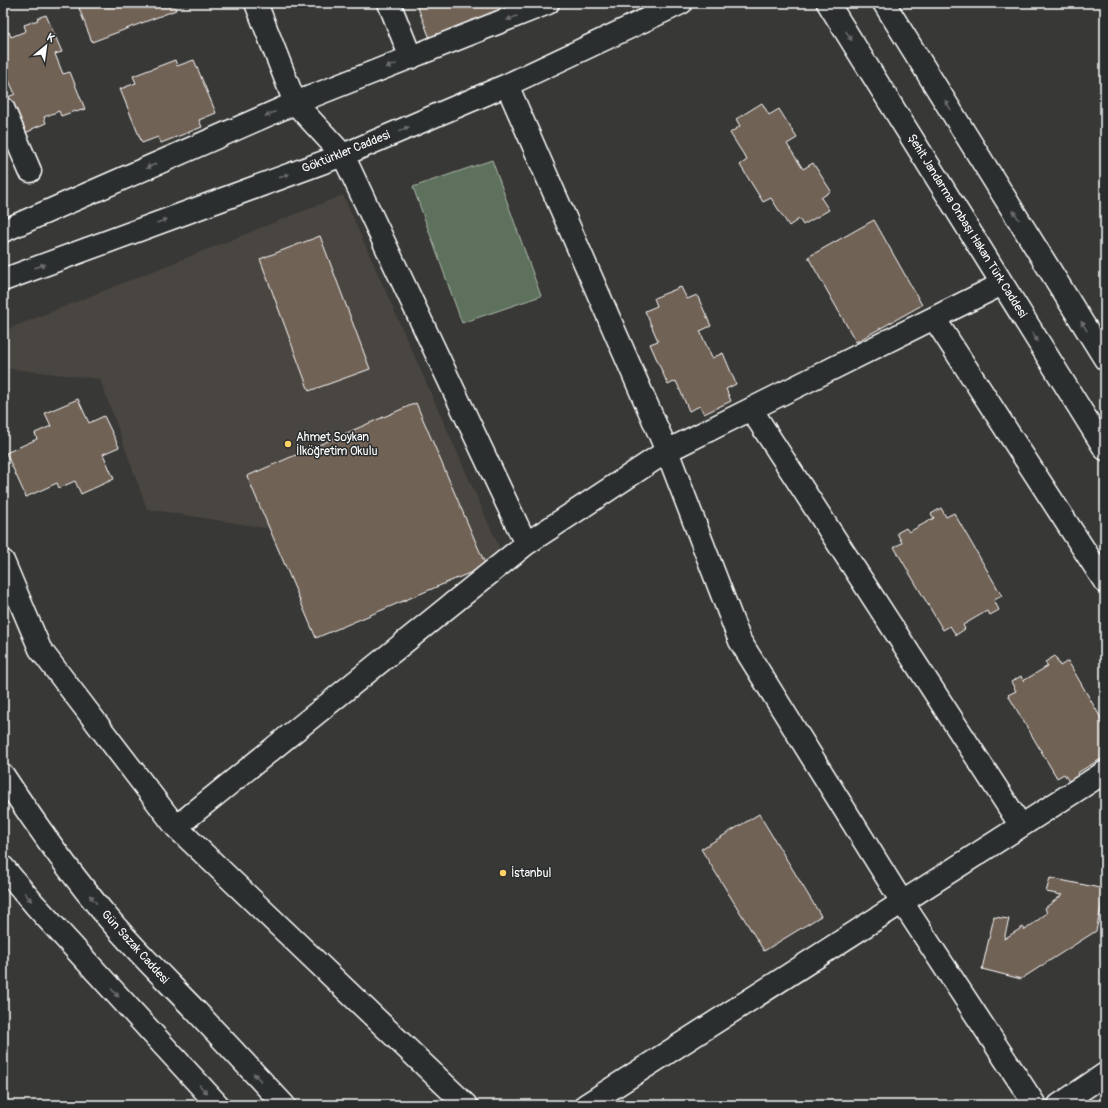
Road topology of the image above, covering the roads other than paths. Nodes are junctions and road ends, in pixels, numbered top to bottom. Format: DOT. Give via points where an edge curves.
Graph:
graph roads {
  1 [pos="256,3"];
  2 [pos="389,3"];
  3 [pos="548,3"];
  4 [pos="681,3"];
  5 [pos="828,3"];
  6 [pos="884,3"];
  7 [pos="411,58"];
  8 [pos="507,85"];
  9 [pos="295,103"];
  10 [pos="3,108"];
  11 [pos="343,154"];
  12 [pos="30,171"];
  13 [pos="3,231"];
  14 [pos="3,280"];
  15 [pos="1002,284"];
  16 [pos="934,318"];
  17 [pos="1105,359"];
  18 [pos="751,409"];
  19 [pos="1105,449"];
  20 [pos="667,452"];
  21 [pos="526,544"];
  22 [pos="3,561"];
  23 [pos="1105,582"];
  24 [pos="3,775"];
  25 [pos="1102,780"];
  26 [pos="1021,826"];
  27 [pos="176,827"];
  28 [pos="3,867"];
  29 [pos="902,902"];
  30 [pos="1105,1074"];
  31 [pos="218,1105"];
  32 [pos="284,1105"];
  33 [pos="466,1105"];
  34 [pos="586,1105"];
  35 [pos="1035,1105"];
  36 [pos="1059,1105"];
  1 -- 9 [label="street"];
  2 -- 7 [label="street"];
  3 -- 7 [label="street, one-way"];
  4 -- 8 [label="street, Göktürkler Caddesi"];
  5 -- 15 [label="street, Şehit Jandarma Onbaşı Hakan Türk Caddesi, one-way"];
  17 -- 6 [label="street, one-way"];
  7 -- 9 [label="street, one-way"];
  11 -- 8 [label="street, Göktürkler Caddesi, one-way"];
  8 -- 20 [label="street"];
  9 -- 11 [label="street"];
  9 -- 13 [label="street, one-way"];
  10 -- 12 [label="street"];
  14 -- 11 [label="street, Göktürkler Caddesi, one-way"];
  11 -- 21 [label="street"];
  15 -- 16 [label="street"];
  15 -- 19 [label="street, Şehit Jandarma Onbaşı Hakan Türk Caddesi, one-way"];
  16 -- 18 [label="street"];
  16 -- 23 [label="street"];
  18 -- 20 [label="street"];
  18 -- 26 [label="street"];
  20 -- 21 [label="street"];
  20 -- 29 [label="street" via="740,641"];
  21 -- 27 [label="street"];
  22 -- 27 [label="street" via="40,649"];
  32 -- 24 [label="street, Gün Sazak Caddesi, one-way" via="110,920 69,870"];
  25 -- 26 [label="street"];
  26 -- 29 [label="street"];
  27 -- 33 [label="street"];
  28 -- 31 [label="street, one-way"];
  29 -- 34 [label="street"];
  29 -- 35 [label="street"];
  30 -- 36 [label="street"];
}
